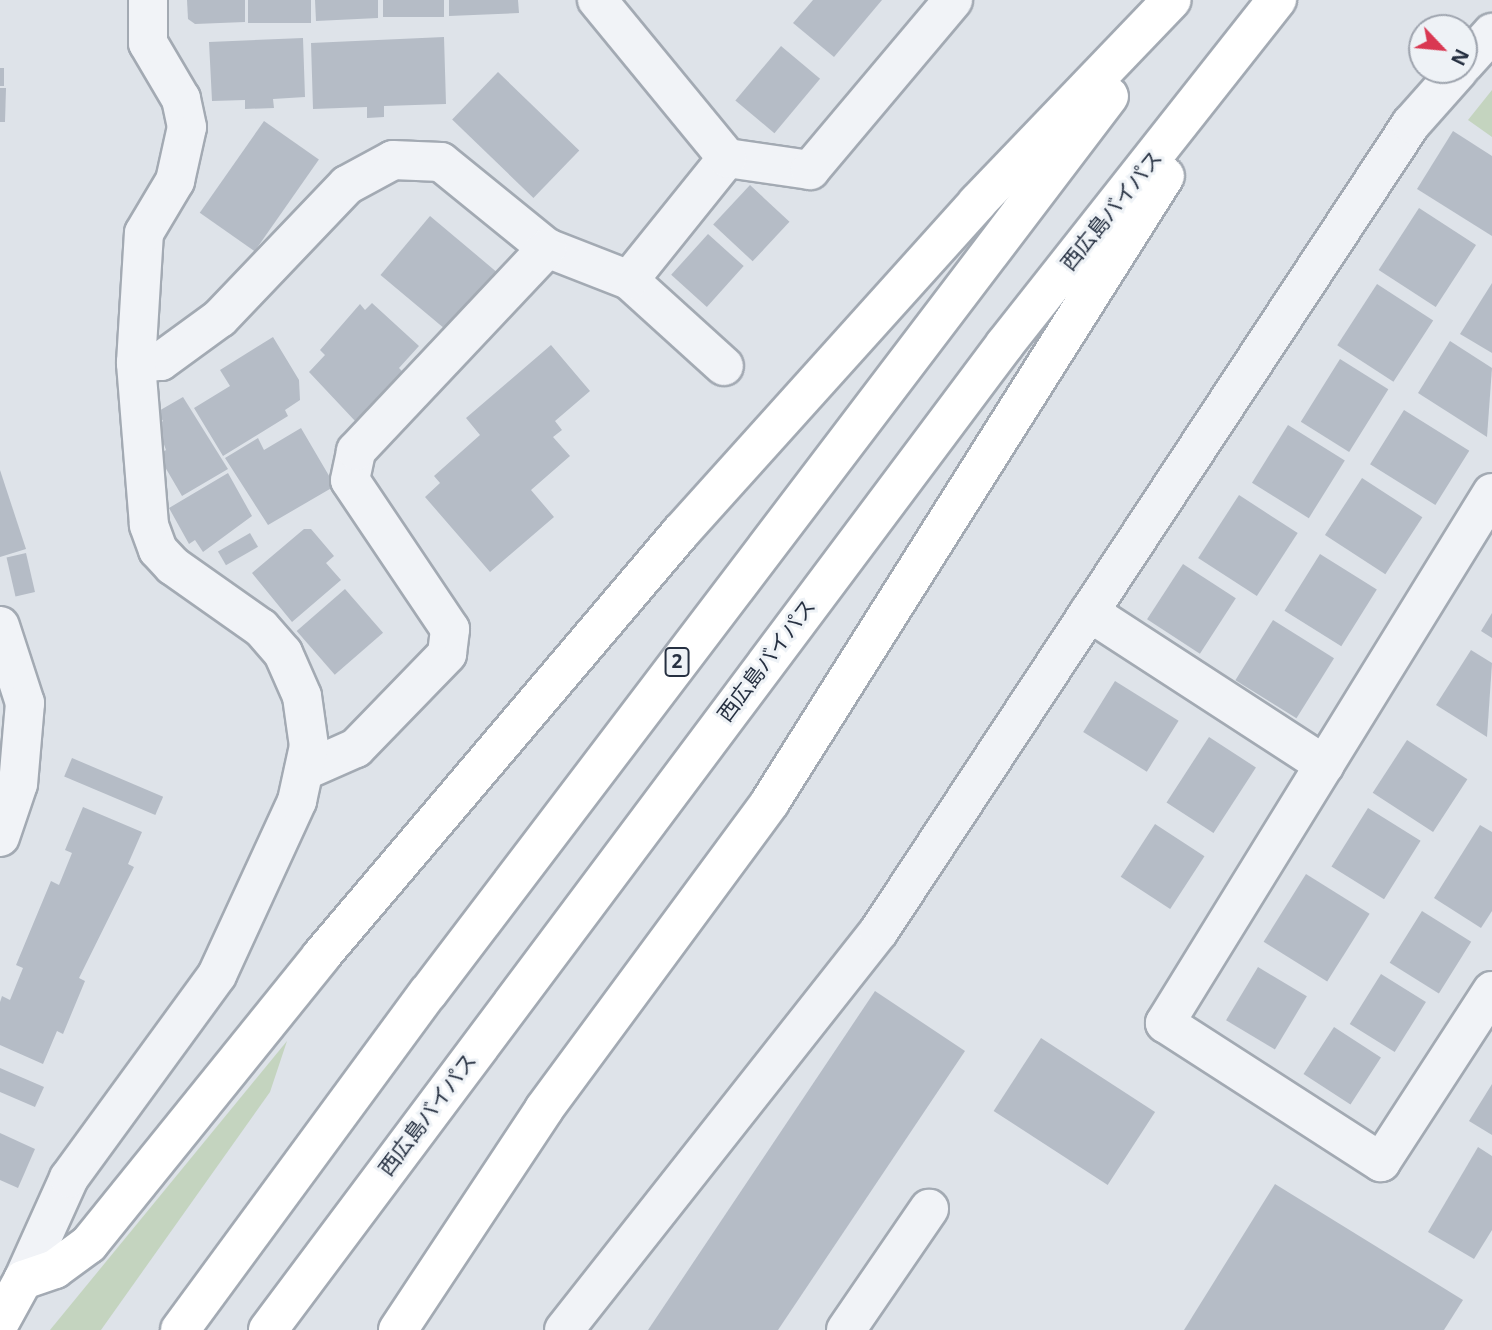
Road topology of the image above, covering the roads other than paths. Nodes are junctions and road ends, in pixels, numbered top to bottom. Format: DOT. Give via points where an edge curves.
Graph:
graph roads {
  1 [pos="148,0"];
  2 [pos="953,0"];
  3 [pos="1172,0"];
  4 [pos="1182,0"];
  5 [pos="612,5"];
  6 [pos="1269,11"];
  7 [pos="1492,33"];
  8 [pos="1478,48"];
  9 [pos="1447,84"];
  10 [pos="727,158"];
  11 [pos="547,248"];
  12 [pos="629,280"];
  13 [pos="136,363"];
  14 [pos="724,366"];
  15 [pos="1492,493"];
  16 [pos="1089,612"];
  17 [pos="0,626"];
  18 [pos="1325,765"];
  19 [pos="304,771"];
  20 [pos="0,837"];
  21 [pos="1492,991"];
  22 [pos="929,1209"];
  23 [pos="23,1280"];
  24 [pos="0,1322"];
  25 [pos="180,1330"];
  26 [pos="268,1330"];
  27 [pos="398,1330"];
  28 [pos="564,1330"];
  29 [pos="846,1330"];
  1 -- 13 [label="street" via="148,43 181,99 187,127 175,181 144,233"];
  2 -- 10 [label="street" via="810,170"];
  3 -- 23 [label="main road" via="977,203 681,532 321,956 89,1244 65,1264"];
  4 -- 25 [label="main road, 2" via="428,993"];
  5 -- 10 [label="street"];
  6 -- 26 [label="main road, 西広島バイパス" via="996,355"];
  6 -- 27 [label="main road" via="770,802 544,1109"];
  7 -- 8 [label="street"];
  9 -- 16 [label="street" via="1411,124"];
  10 -- 12 [label="street"];
  11 -- 12 [label="street"];
  11 -- 13 [label="street" via="441,162 393,160 347,185 220,318 161,361"];
  11 -- 19 [label="street" via="356,451 350,465 353,488 450,629 447,654 356,748"];
  12 -- 14 [label="street"];
  13 -- 19 [label="street" via="142,464 158,550 261,628 283,653 302,696 309,746"];
  15 -- 18 [label="street"];
  16 -- 18 [label="street"];
  16 -- 28 [label="street" via="878,931"];
  17 -- 20 [label="street" via="25,704 18,784"];
  18 -- 21 [label="street" via="1165,1023 1381,1162"];
  19 -- 23 [label="street" via="297,801 217,975 69,1178"];
  22 -- 29 [label="street"];
  23 -- 24 [label="main road"];
}
